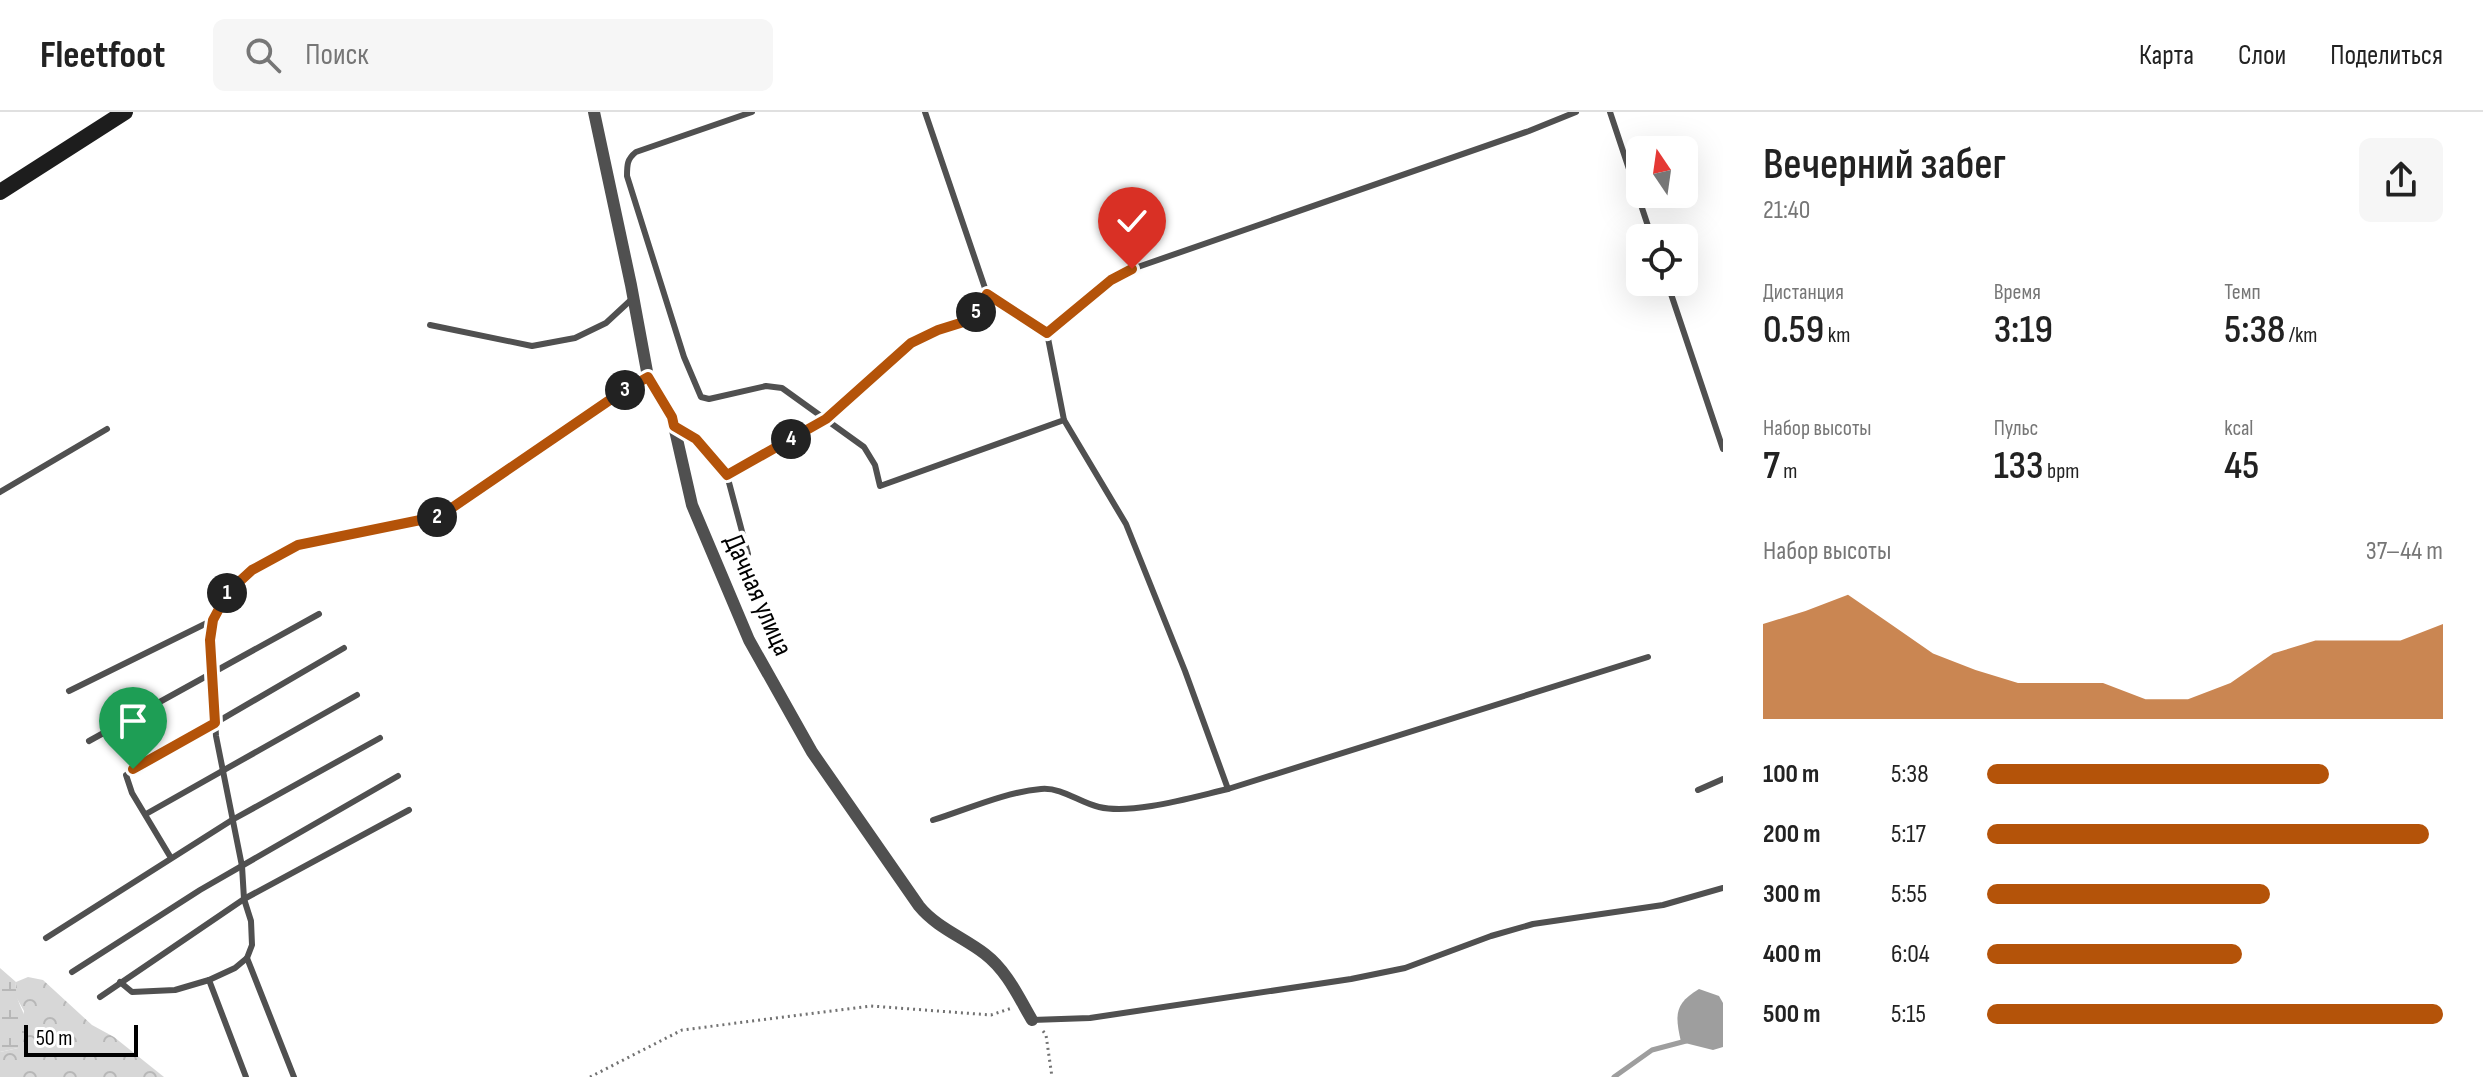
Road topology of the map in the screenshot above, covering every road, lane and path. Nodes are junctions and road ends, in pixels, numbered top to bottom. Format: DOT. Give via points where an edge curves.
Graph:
graph roads {
  1 [pos="125,112"];
  2 [pos="594,112"];
  3 [pos="752,112"];
  4 [pos="925,112"];
  5 [pos="1576,112"];
  6 [pos="1610,112"];
  7 [pos="0,192"];
  8 [pos="1647,224"];
  9 [pos="987,294"];
  10 [pos="1672,296"];
  11 [pos="633,298"];
  12 [pos="430,325"];
  13 [pos="1047,333"];
  14 [pos="648,377"];
  15 [pos="826,419"];
  16 [pos="1064,420"];
  17 [pos="674,426"];
  18 [pos="107,429"];
  19 [pos="1723,449"];
  20 [pos="727,475"];
  21 [pos="0,492"];
  22 [pos="748,554"];
  23 [pos="319,614"];
  24 [pos="213,620"];
  25 [pos="344,648"];
  26 [pos="1648,657"];
  27 [pos="212,674"];
  28 [pos="69,691"];
  29 [pos="357,695"];
  30 [pos="215,723"];
  31 [pos="380,738"];
  32 [pos="89,741"];
  33 [pos="222,771"];
  34 [pos="398,776"];
  35 [pos="1723,779"];
  36 [pos="1228,789"];
  37 [pos="1698,790"];
  38 [pos="409,810"];
  39 [pos="146,814"];
  40 [pos="232,820"];
  41 [pos="933,820"];
  42 [pos="171,858"];
  43 [pos="242,866"];
  44 [pos="1723,888"];
  45 [pos="244,899"];
  46 [pos="46,938"];
  47 [pos="247,958"];
  48 [pos="72,972"];
  49 [pos="209,980"];
  50 [pos="120,982"];
  51 [pos="100,997"];
  52 [pos="1023,1004"];
  53 [pos="1032,1020"];
  54 [pos="246,1077"];
  55 [pos="294,1077"];
  56 [pos="590,1077"];
  57 [pos="1052,1077"];
  1 -- 7 [label="street"];
  2 -- 11 [label="street, Дачная улица"];
  3 -- 15 [label="lane" via="636,152 629,157 627,176 701,397 782,388"];
  4 -- 9 [label="lane"];
  5 -- 13 [label="lane" via="1132,269"];
  6 -- 8 [label="lane"];
  9 -- 13 [label="lane"];
  9 -- 15 [label="lane" via="970,320 911,343"];
  10 -- 19 [label="lane"];
  11 -- 12 [label="lane" via="606,323 575,338 532,346"];
  11 -- 14 [label="street, Дачная улица"];
  13 -- 16 [label="lane"];
  14 -- 17 [label="street, Дачная улица"];
  14 -- 24 [label="lane" via="440,516 298,545 252,570 228,592"];
  15 -- 16 [label="lane" via="864,447 880,486"];
  15 -- 20 [label="lane"];
  16 -- 36 [label="lane" via="1122,516"];
  17 -- 20 [label="lane" via="696,439"];
  17 -- 52 [label="street, Дачная улица" via="692,505 749,640 812,752 928,917 994,962"];
  18 -- 21 [label="lane"];
  20 -- 22 [label="lane"];
  23 -- 27 [label="lane"];
  24 -- 27 [label="lane"];
  24 -- 28 [label="lane"];
  25 -- 30 [label="lane"];
  26 -- 36 [label="lane"];
  27 -- 30 [label="lane"];
  27 -- 32 [label="lane"];
  29 -- 33 [label="lane"];
  30 -- 33 [label="lane"];
  30 -- 39 [label="lane" via="126,775"];
  31 -- 40 [label="lane"];
  33 -- 39 [label="lane"];
  33 -- 40 [label="lane"];
  34 -- 43 [label="lane"];
  35 -- 37 [label="lane"];
  36 -- 41 [label="lane" via="1142,807 1100,808 1043,788"];
  38 -- 45 [label="lane"];
  39 -- 42 [label="lane"];
  40 -- 42 [label="lane"];
  40 -- 43 [label="lane"];
  42 -- 46 [label="lane"];
  43 -- 45 [label="lane"];
  43 -- 48 [label="lane"];
  44 -- 53 [label="lane" via="1663,905 1525,926 1405,968 1351,979 1090,1018"];
  45 -- 47 [label="lane" via="251,921"];
  45 -- 50 [label="lane"];
  47 -- 49 [label="lane"];
  47 -- 55 [label="lane"];
  49 -- 50 [label="lane" via="146,992 132,992"];
  49 -- 54 [label="lane"];
  50 -- 51 [label="lane"];
  52 -- 53 [label="street, Дачная улица"];
  52 -- 56 [label="path" via="991,1015 871,1006 682,1030"];
  53 -- 57 [label="path" via="1046,1035"];
}
